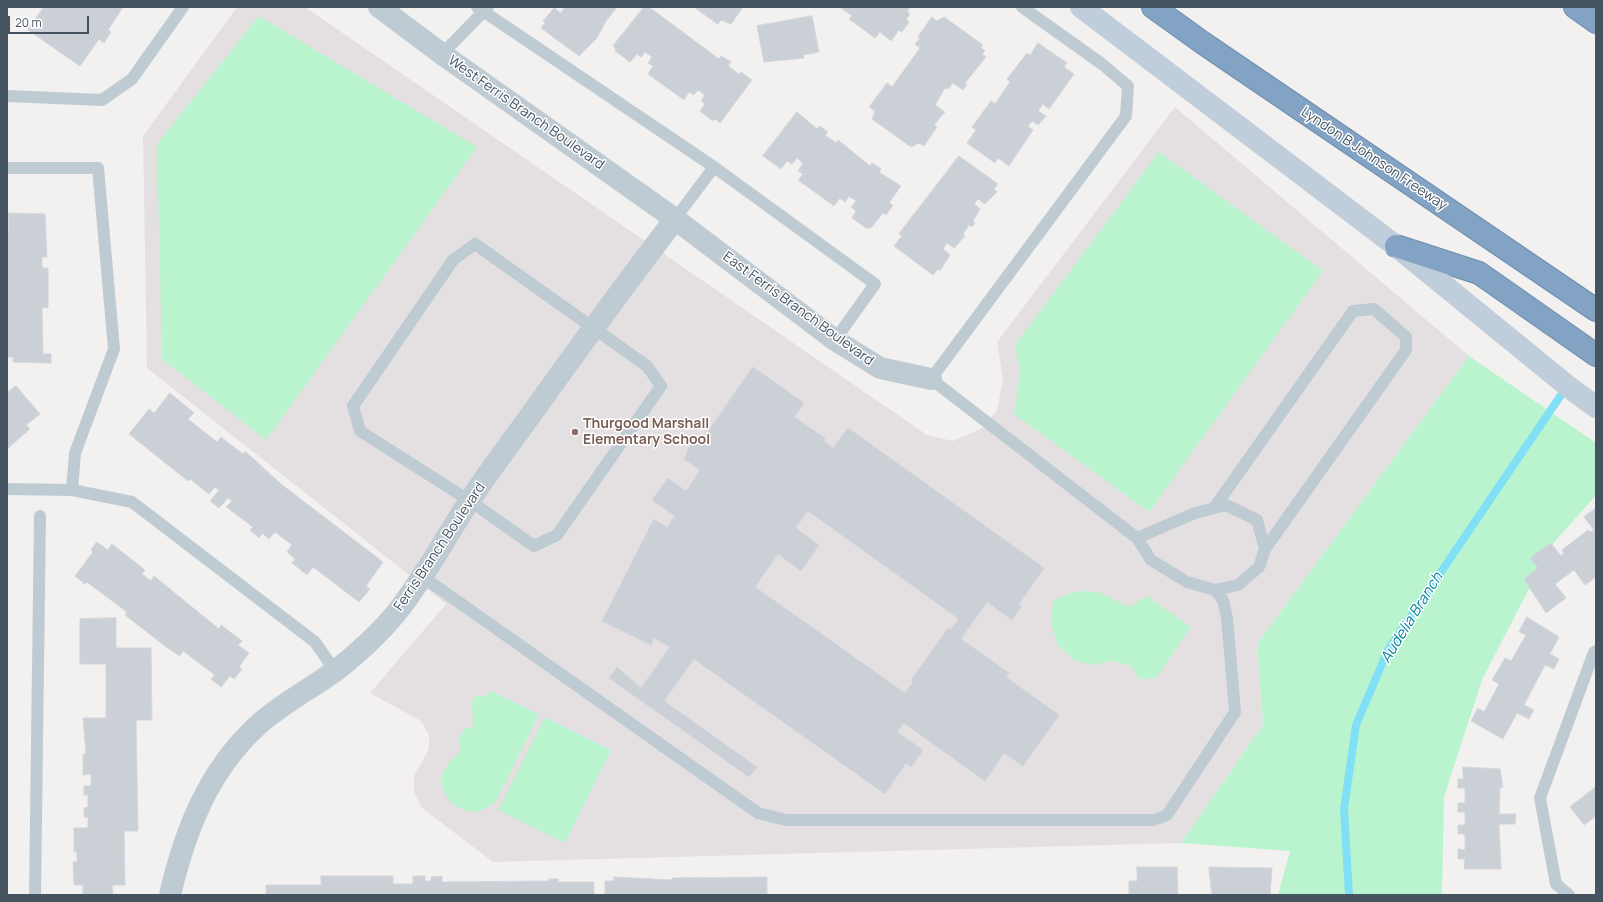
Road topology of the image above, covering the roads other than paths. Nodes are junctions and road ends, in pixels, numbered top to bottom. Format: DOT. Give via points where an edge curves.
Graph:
graph roads {
  1 [pos="183,7"];
  2 [pos="379,7"];
  3 [pos="1022,7"];
  4 [pos="1081,7"];
  5 [pos="1153,7"];
  6 [pos="1575,7"];
  7 [pos="483,9"];
  8 [pos="1596,22"];
  9 [pos="442,54"];
  10 [pos="7,96"];
  11 [pos="714,167"];
  12 [pos="7,168"];
  13 [pos="675,218"];
  14 [pos="1396,246"];
  15 [pos="1596,310"];
  16 [pos="593,327"];
  17 [pos="835,340"];
  18 [pos="1596,355"];
  19 [pos="931,379"];
  20 [pos="1596,407"];
  21 [pos="7,489"];
  22 [pos="72,490"];
  23 [pos="470,501"];
  24 [pos="1214,508"];
  25 [pos="40,516"];
  26 [pos="1137,538"];
  27 [pos="1265,549"];
  28 [pos="423,576"];
  29 [pos="1215,590"];
  30 [pos="1596,651"];
  31 [pos="335,671"];
  32 [pos="35,895"];
  33 [pos="170,895"];
  34 [pos="1568,895"];
  1 -- 10 [label="lane" via="132,79 102,100"];
  2 -- 9 [label="street, West Ferris Branch Boulevard"];
  3 -- 19 [label="lane" via="1102,64 1128,86 1126,116"];
  4 -- 14 [label="main road"];
  5 -- 15 [label="highway, Lyndon B Johnson Freeway"];
  6 -- 8 [label="highway"];
  7 -- 9 [label="lane"];
  7 -- 11 [label="lane"];
  9 -- 13 [label="street, West Ferris Branch Boulevard"];
  11 -- 13 [label="lane"];
  11 -- 17 [label="lane" via="875,284"];
  12 -- 22 [label="lane" via="98,168 114,349 75,453"];
  13 -- 16 [label="street, Ferris Branch Boulevard"];
  13 -- 17 [label="street, East Ferris Branch Boulevard"];
  14 -- 18 [label="highway" via="1479,273"];
  14 -- 20 [label="main road"];
  16 -- 23 [label="street, Ferris Branch Boulevard"];
  16 -- 23 [label="lane" via="647,366 661,386 557,535 534,546"];
  16 -- 23 [label="lane" via="475,244 453,260 353,406 360,431"];
  17 -- 19 [label="street, East Ferris Branch Boulevard" via="880,368"];
  19 -- 26 [label="lane"];
  21 -- 22 [label="lane"];
  22 -- 31 [label="lane" via="132,502 315,642"];
  23 -- 28 [label="street, Ferris Branch Boulevard"];
  24 -- 26 [label="lane" via="1194,513"];
  24 -- 27 [label="lane" via="1226,505 1257,520"];
  24 -- 27 [label="lane" via="1353,311 1374,309 1406,337 1406,350"];
  25 -- 32 [label="lane"];
  26 -- 29 [label="lane" via="1151,560 1187,582"];
  27 -- 29 [label="lane" via="1259,567 1238,585"];
  28 -- 29 [label="lane" via="758,813 786,820 1154,820 1167,815 1234,712 1227,618 1223,600"];
  28 -- 31 [label="street, Ferris Branch Boulevard" via="396,613"];
  30 -- 34 [label="lane" via="1540,798 1556,884"];
  31 -- 33 [label="street, Ferris Branch Boulevard" via="293,698 258,725 232,752 212,782 196,814 180,856"];
}
